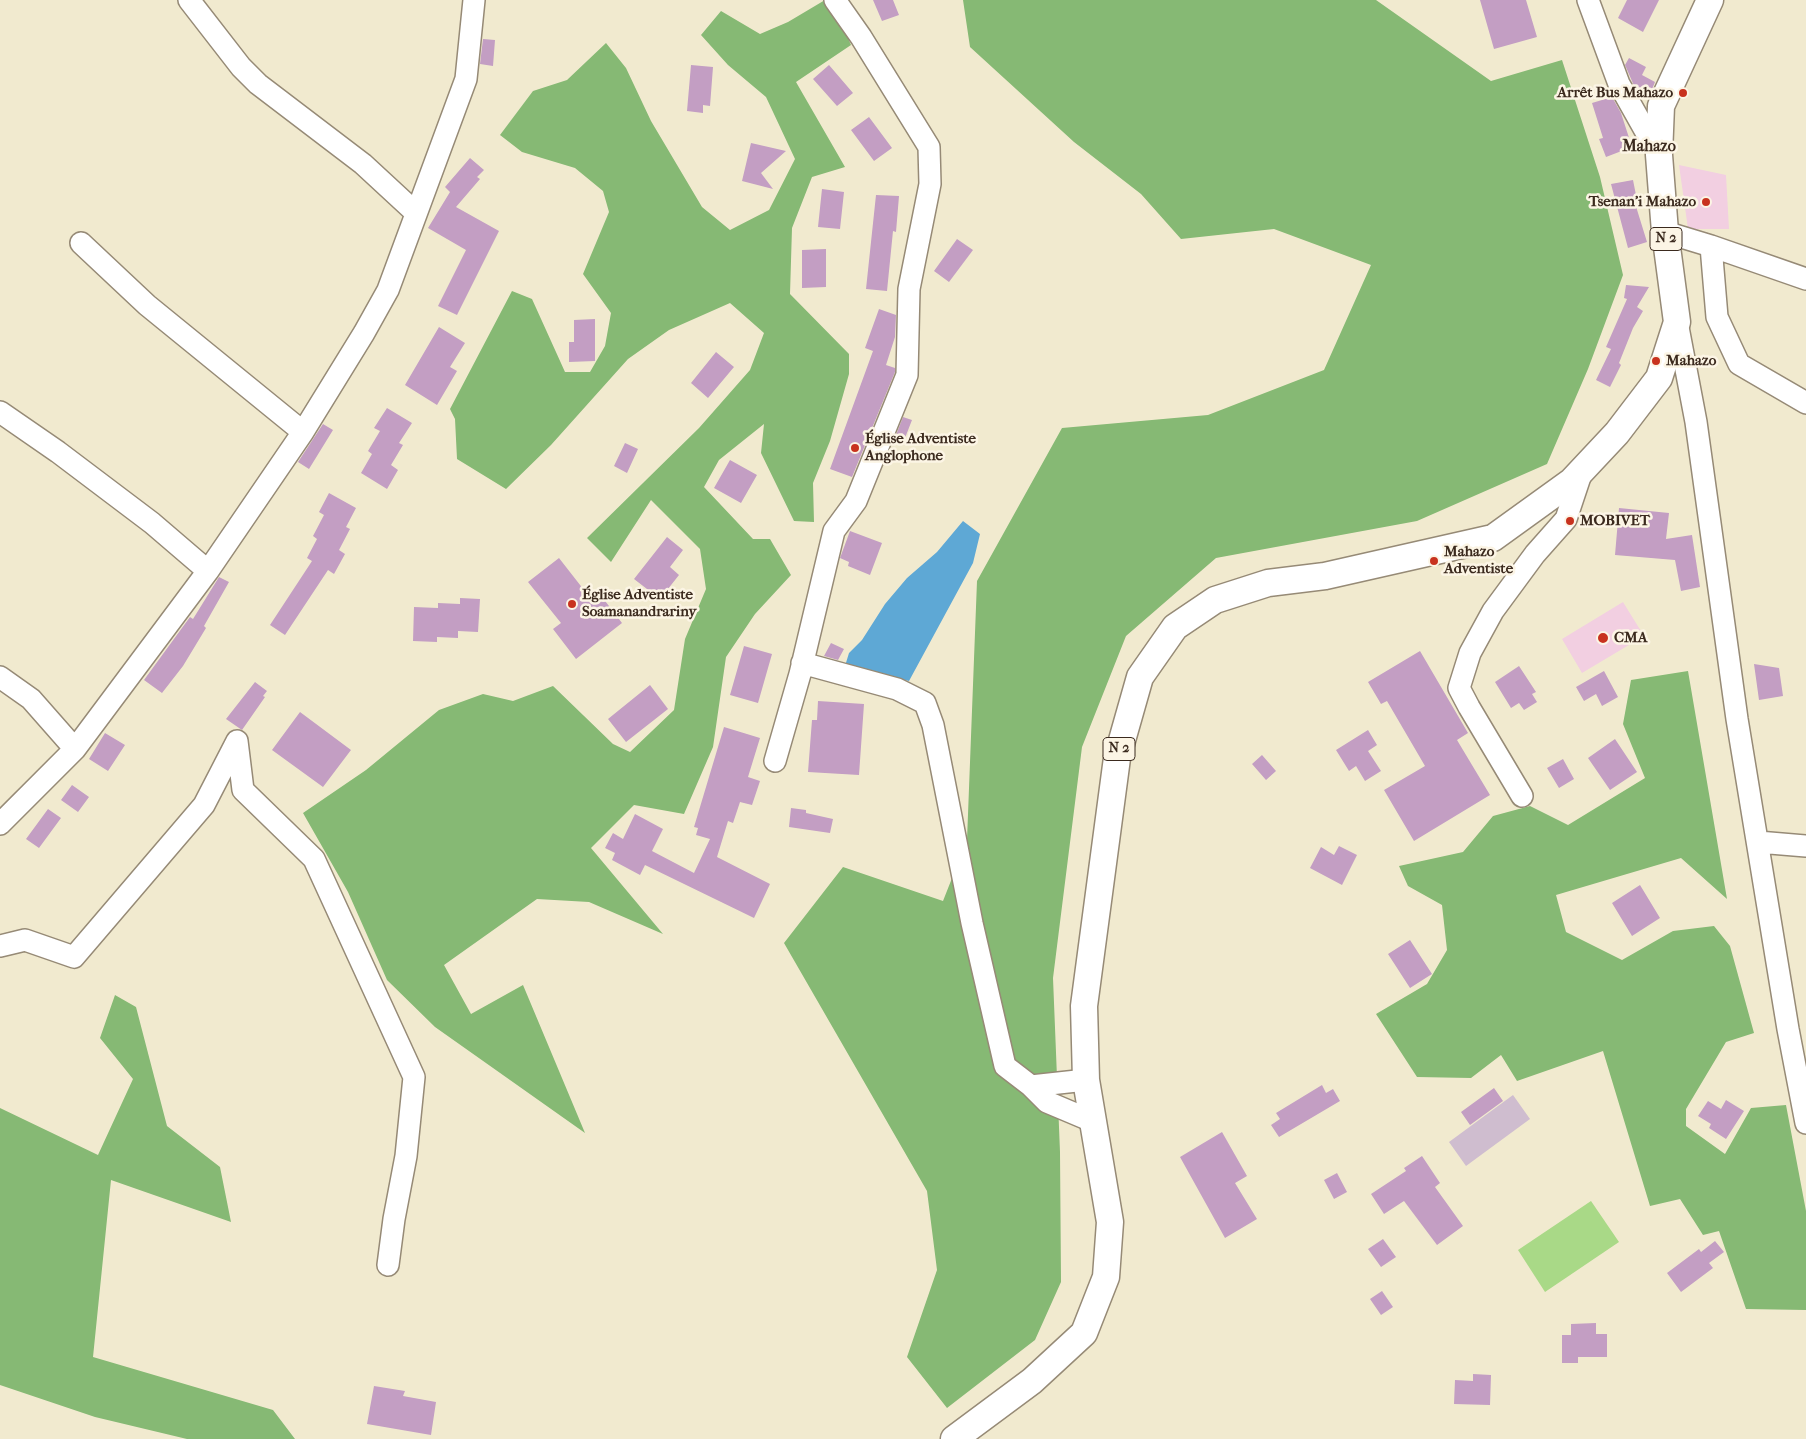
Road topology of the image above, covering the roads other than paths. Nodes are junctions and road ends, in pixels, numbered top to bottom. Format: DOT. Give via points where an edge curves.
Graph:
graph roads {
  1 [pos="189,0"];
  2 [pos="474,0"];
  3 [pos="835,0"];
  4 [pos="1588,0"];
  5 [pos="1710,0"];
  6 [pos="1659,155"];
  7 [pos="416,212"];
  8 [pos="1665,232"];
  9 [pos="82,243"];
  10 [pos="1711,246"];
  11 [pos="1806,279"];
  12 [pos="1677,322"];
  13 [pos="1806,403"];
  14 [pos="0,412"];
  15 [pos="303,432"];
  16 [pos="1582,471"];
  17 [pos="208,571"];
  18 [pos="802,664"];
  19 [pos="0,677"];
  20 [pos="75,749"];
  21 [pos="775,761"];
  22 [pos="1522,796"];
  23 [pos="0,824"];
  24 [pos="1758,842"];
  25 [pos="1806,846"];
  26 [pos="0,946"];
  27 [pos="1086,1080"];
  28 [pos="1031,1086"];
  29 [pos="1092,1121"];
  30 [pos="1806,1123"];
  31 [pos="388,1265"];
  32 [pos="954,1439"];
  1 -- 7 [label="street" via="258,84 364,164"];
  2 -- 7 [label="street" via="466,79"];
  3 -- 18 [label="street" via="929,147 930,184 908,289 907,374 856,501 834,531"];
  4 -- 6 [label="street" via="1619,84"];
  5 -- 6 [label="main road, N 2" via="1661,106"];
  6 -- 8 [label="main road, N 2"];
  7 -- 15 [label="street" via="388,290"];
  8 -- 10 [label="street"];
  8 -- 12 [label="main road, N 2"];
  9 -- 15 [label="street" via="146,305"];
  10 -- 11 [label="street"];
  10 -- 13 [label="street" via="1717,317 1738,364"];
  12 -- 16 [label="main road, N 2" via="1659,378 1617,433"];
  12 -- 24 [label="street" via="1696,422 1726,648"];
  14 -- 17 [label="street" via="152,523"];
  15 -- 17 [label="street"];
  16 -- 22 [label="street" via="1566,519 1535,554 1493,611 1470,653 1459,688"];
  16 -- 27 [label="main road, N 2" via="1493,538 1325,576 1268,583 1215,600 1174,627 1140,678 1117,758 1084,1006"];
  17 -- 20 [label="street"];
  18 -- 21 [label="street"];
  18 -- 28 [label="street" via="898,688 925,703 934,725 972,922 1005,1066"];
  19 -- 20 [label="street" via="31,699"];
  20 -- 23 [label="street"];
  24 -- 25 [label="street"];
  24 -- 30 [label="street"];
  26 -- 31 [label="street" via="25,940 74,957 204,805 237,741 243,790 314,859 414,1077 406,1156"];
  27 -- 28 [label="street"];
  27 -- 29 [label="main road, N 2"];
  28 -- 29 [label="street" via="1047,1102"];
  29 -- 32 [label="main road, N 2" via="1110,1222 1106,1277 1084,1333 1032,1381"];
}
